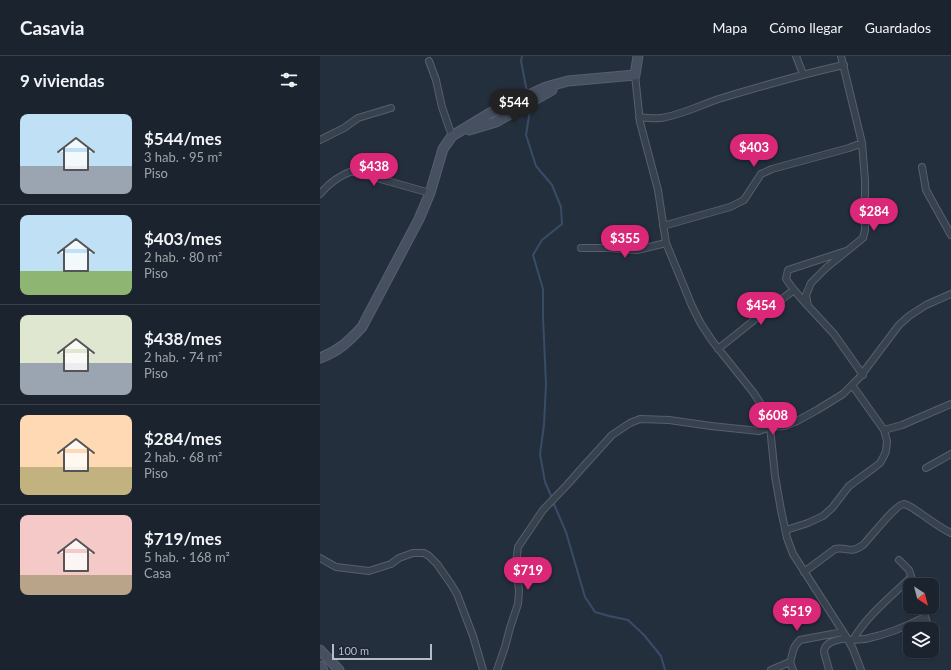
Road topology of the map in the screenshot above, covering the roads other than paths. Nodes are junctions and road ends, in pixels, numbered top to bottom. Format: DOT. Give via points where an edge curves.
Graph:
graph roads {
  1 [pos="638,56"];
  2 [pos="796,56"];
  3 [pos="841,56"];
  4 [pos="430,61"];
  5 [pos="844,65"];
  6 [pos="803,74"];
  7 [pos="635,75"];
  8 [pos="520,103"];
  9 [pos="391,108"];
  10 [pos="639,118"];
  11 [pos="452,136"];
  12 [pos="320,140"];
  13 [pos="862,143"];
  14 [pos="922,167"];
  15 [pos="430,193"];
  16 [pos="320,194"];
  17 [pos="663,226"];
  18 [pos="951,235"];
  19 [pos="666,243"];
  20 [pos="581,248"];
  21 [pos="849,250"];
  22 [pos="794,290"];
  23 [pos="951,294"];
  24 [pos="808,306"];
  25 [pos="718,349"];
  26 [pos="320,358"];
  27 [pos="862,374"];
  28 [pos="852,385"];
  29 [pos="951,404"];
  30 [pos="770,428"];
  31 [pos="884,430"];
  32 [pos="951,454"];
  33 [pos="926,468"];
  34 [pos="786,530"];
  35 [pos="951,533"];
  36 [pos="320,558"];
  37 [pos="899,560"];
  38 [pos="804,572"];
  39 [pos="911,578"];
  40 [pos="903,586"];
  41 [pos="924,614"];
  42 [pos="925,617"];
  43 [pos="927,622"];
  44 [pos="843,632"];
  45 [pos="850,639"];
  46 [pos="320,650"];
  47 [pos="790,662"];
  48 [pos="320,666"];
  49 [pos="324,670"];
  50 [pos="339,670"];
  51 [pos="483,670"];
  52 [pos="498,670"];
  53 [pos="772,670"];
  54 [pos="793,670"];
  55 [pos="829,670"];
  56 [pos="861,670"];
  1 -- 7 [label="street"];
  2 -- 6 [label="street"];
  3 -- 5 [label="street"];
  4 -- 11 [label="street"];
  5 -- 6 [label="street"];
  5 -- 13 [label="street"];
  6 -- 10 [label="street" via="661,118"];
  7 -- 8 [label="street" via="568,81"];
  7 -- 10 [label="street"];
  8 -- 11 [label="street" via="490,113"];
  8 -- 11 [label="street" via="496,122"];
  9 -- 12 [label="street" via="358,118"];
  10 -- 17 [label="street" via="658,190"];
  11 -- 15 [label="street" via="443,149"];
  13 -- 17 [label="street" via="760,174 744,200 730,207"];
  13 -- 21 [label="street" via="865,230 863,238"];
  14 -- 18 [label="street" via="926,190"];
  15 -- 16 [label="street" via="352,171 328,185"];
  15 -- 26 [label="street" via="362,327 348,342"];
  17 -- 19 [label="street"];
  19 -- 20 [label="street" via="637,250"];
  19 -- 25 [label="street" via="692,306"];
  21 -- 22 [label="street" via="788,270 786,279"];
  21 -- 24 [label="street" via="811,283 806,295"];
  22 -- 24 [label="street"];
  22 -- 25 [label="street"];
  23 -- 27 [label="street" via="909,316 899,325"];
  24 -- 27 [label="street" via="834,334"];
  25 -- 30 [label="street" via="766,412"];
  27 -- 28 [label="street"];
  28 -- 30 [label="street" via="843,394 797,421"];
  28 -- 31 [label="street"];
  29 -- 31 [label="street"];
  30 -- 34 [label="street" via="775,476"];
  30 -- 52 [label="street" via="759,431 670,420 640,419 612,435 543,510 518,547 518,604"];
  31 -- 34 [label="street" via="886,451 880,463 850,486 823,516"];
  32 -- 33 [label="street"];
  34 -- 38 [label="street" via="793,554"];
  35 -- 38 [label="street" via="902,504 860,547 851,550 835,549"];
  36 -- 51 [label="street" via="336,567 369,571 413,553 430,556 456,594"];
  37 -- 39 [label="street" via="909,570"];
  38 -- 44 [label="street"];
  40 -- 45 [label="street"];
  41 -- 42 [label="street"];
  42 -- 43 [label="street"];
  42 -- 45 [label="street" via="868,639"];
  44 -- 45 [label="street"];
  44 -- 47 [label="street" via="800,640 795,645"];
  45 -- 55 [label="street" via="825,646"];
  45 -- 56 [label="street"];
  46 -- 50 [label="street"];
  47 -- 53 [label="street"];
  47 -- 54 [label="street"];
  48 -- 49 [label="street"];
}
